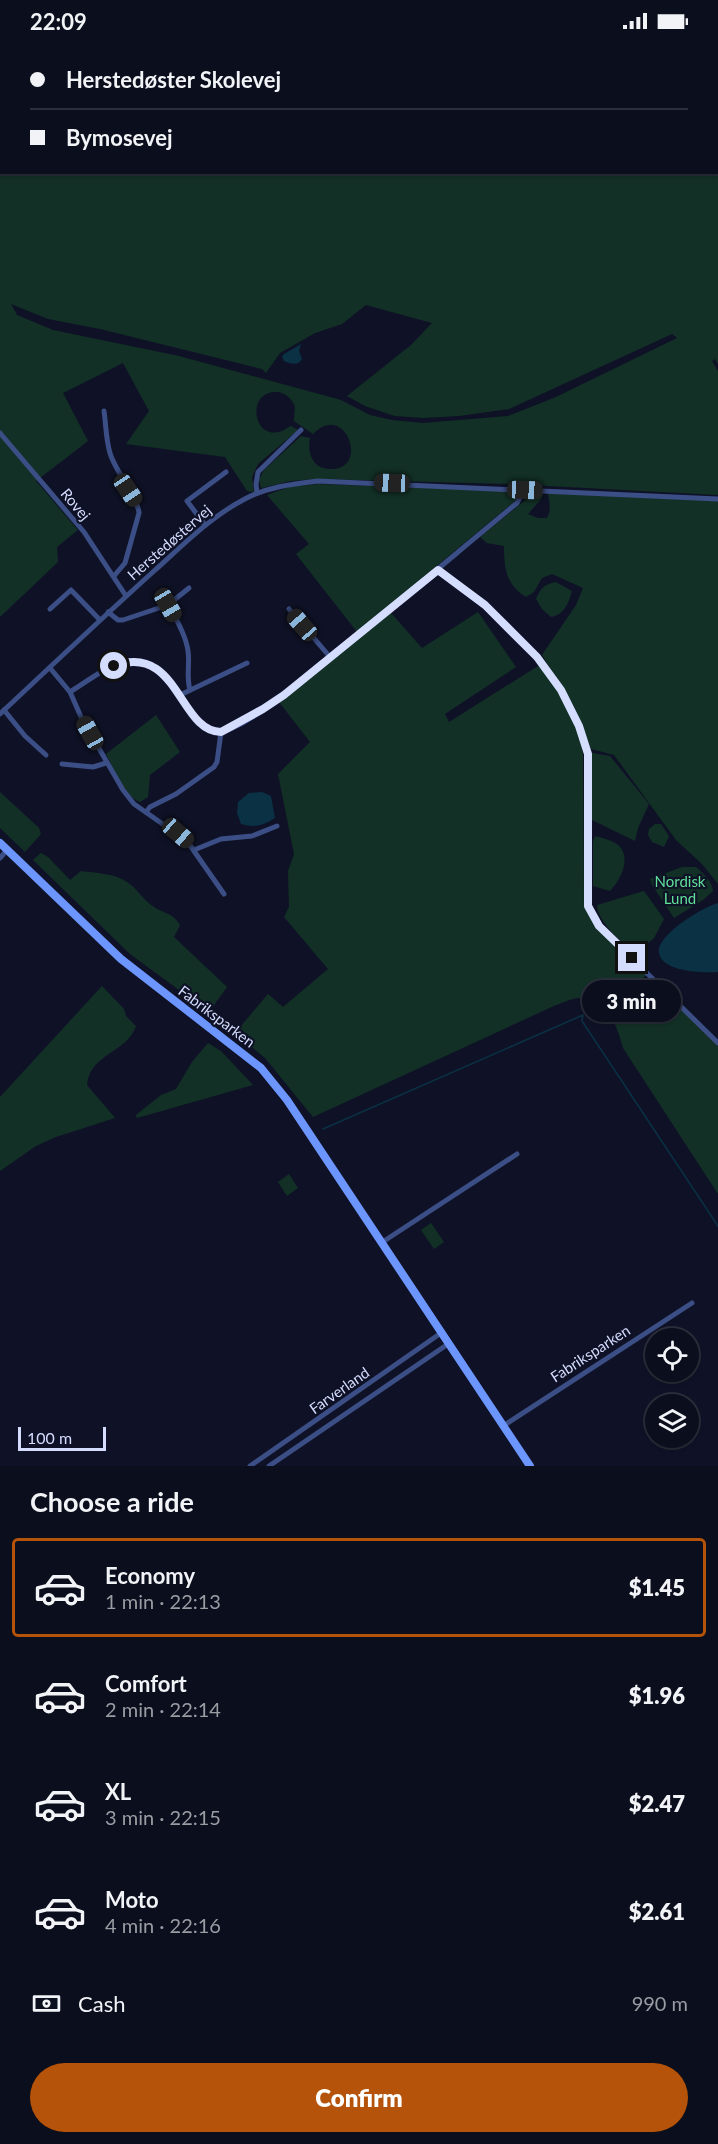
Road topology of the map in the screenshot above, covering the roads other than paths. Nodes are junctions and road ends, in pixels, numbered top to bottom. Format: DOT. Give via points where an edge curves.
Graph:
graph roads {
  1 [pos="104,411"];
  2 [pos="301,430"];
  3 [pos="0,433"];
  4 [pos="226,472"];
  5 [pos="525,490"];
  6 [pos="257,493"];
  7 [pos="718,499"];
  8 [pos="205,525"];
  9 [pos="438,570"];
  10 [pos="114,576"];
  11 [pos="189,588"];
  12 [pos="126,596"];
  13 [pos="168,605"];
  14 [pos="50,609"];
  15 [pos="289,609"];
  16 [pos="108,612"];
  17 [pos="100,620"];
  18 [pos="330,657"];
  19 [pos="247,663"];
  20 [pos="50,668"];
  21 [pos="190,690"];
  22 [pos="70,692"];
  23 [pos="180,695"];
  24 [pos="1,712"];
  25 [pos="221,732"];
  26 [pos="46,755"];
  27 [pos="106,763"];
  28 [pos="62,764"];
  29 [pos="146,812"];
  30 [pos="277,826"];
  31 [pos="0,843"];
  32 [pos="7,850"];
  33 [pos="194,850"];
  34 [pos="0,858"];
  35 [pos="224,894"];
  36 [pos="718,1043"];
  37 [pos="518,1154"];
  38 [pos="381,1244"];
  39 [pos="692,1303"];
  40 [pos="441,1333"];
  41 [pos="448,1344"];
  42 [pos="362,1388"];
  43 [pos="369,1398"];
  44 [pos="503,1426"];
  45 [pos="283,1444"];
  46 [pos="289,1452"];
  47 [pos="266,1455"];
  48 [pos="271,1465"];
  49 [pos="250,1466"];
  50 [pos="530,1466"];
  1 -- 10 [label="street" via="110,454 139,513 125,563"];
  2 -- 6 [label="street" via="258,472"];
  3 -- 10 [label="street, Rovej" via="81,528"];
  4 -- 8 [label="street" via="187,501"];
  5 -- 6 [label="street, Herstedøstervej" via="318,481"];
  5 -- 7 [label="street, Herstedøstervej"];
  5 -- 9 [label="street" via="517,503"];
  6 -- 8 [label="street, Herstedøstervej"];
  8 -- 12 [label="street, Herstedøstervej"];
  9 -- 18 [label="street"];
  9 -- 36 [label="street" via="504,622 539,659 561,690 588,754 588,906 592,915"];
  10 -- 12 [label="street, Rovej"];
  11 -- 13 [label="street"];
  12 -- 16 [label="street, Herstedøstervej"];
  13 -- 16 [label="street" via="118,621"];
  13 -- 21 [label="street" via="188,650"];
  14 -- 17 [label="street" via="71,590"];
  15 -- 18 [label="street"];
  16 -- 17 [label="street, Herstedøstervej"];
  17 -- 20 [label="street, Herstedøstervej"];
  18 -- 25 [label="street" via="263,709"];
  19 -- 21 [label="street"];
  20 -- 22 [label="street"];
  20 -- 24 [label="street, Herstedøstervej"];
  21 -- 23 [label="street"];
  22 -- 23 [label="street" via="114,666 131,662 156,669"];
  22 -- 27 [label="street"];
  23 -- 25 [label="street" via="203,727"];
  24 -- 26 [label="street"];
  25 -- 29 [label="street" via="214,767"];
  27 -- 28 [label="street" via="93,767"];
  27 -- 29 [label="street" via="134,804"];
  29 -- 33 [label="street" via="178,833"];
  30 -- 33 [label="street" via="262,833 221,839"];
  31 -- 32 [label="street, Fabriksparken"];
  32 -- 34 [label="street"];
  32 -- 38 [label="street, Fabriksparken" via="121,959 261,1068 287,1100"];
  33 -- 35 [label="street"];
  37 -- 38 [label="street"];
  38 -- 40 [label="street, Fabriksparken"];
  39 -- 44 [label="street, Fabriksparken"];
  40 -- 41 [label="street, Fabriksparken"];
  40 -- 42 [label="street, Farverland"];
  41 -- 43 [label="street, Farverland"];
  41 -- 44 [label="street, Fabriksparken"];
  42 -- 43 [label="street"];
  42 -- 45 [label="street, Farverland"];
  43 -- 46 [label="street, Farverland"];
  44 -- 50 [label="street, Fabriksparken"];
  45 -- 46 [label="street"];
  45 -- 47 [label="street, Farverland"];
  46 -- 48 [label="street, Farverland"];
  47 -- 48 [label="street"];
  47 -- 49 [label="street, Farverland"];
}
